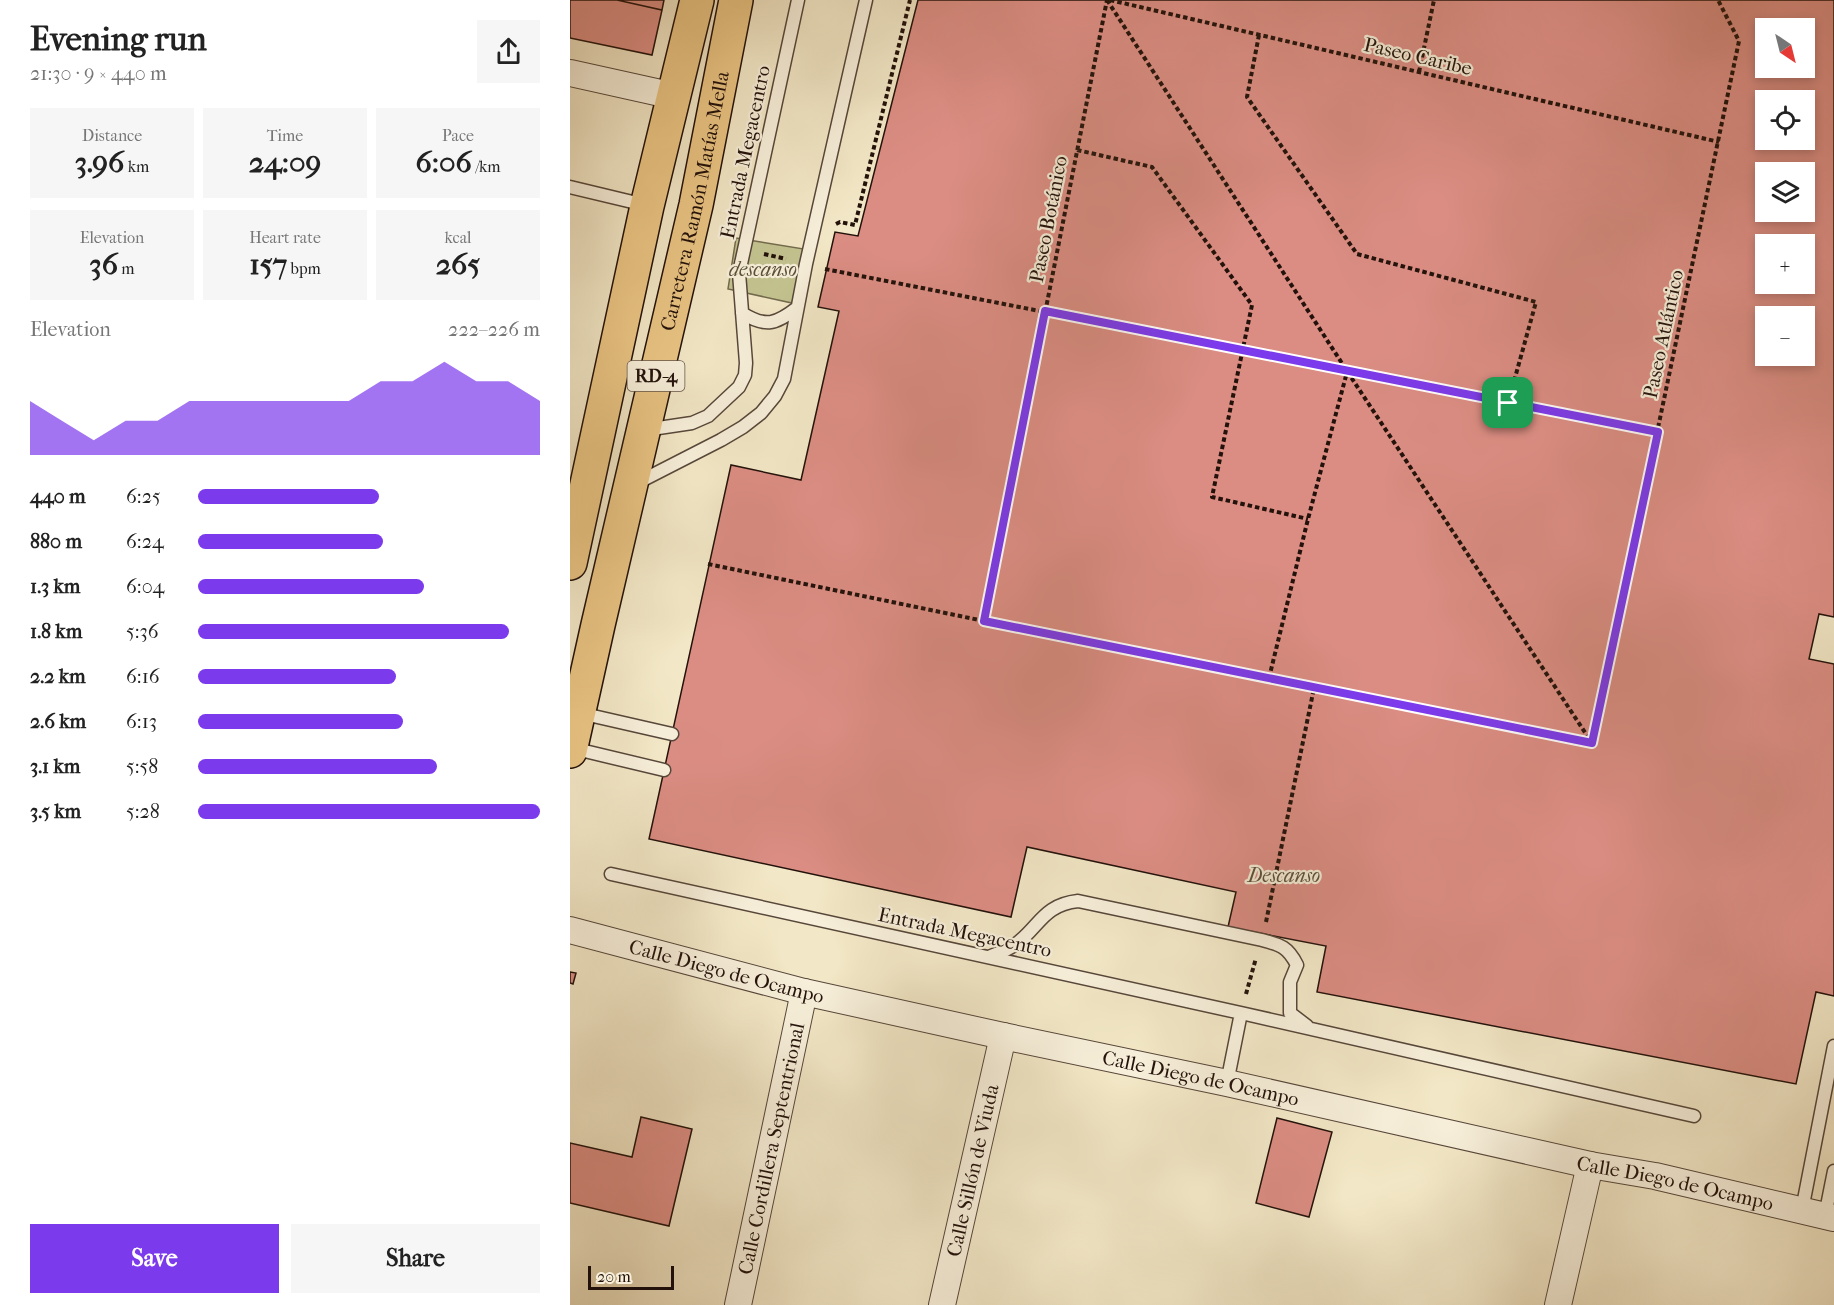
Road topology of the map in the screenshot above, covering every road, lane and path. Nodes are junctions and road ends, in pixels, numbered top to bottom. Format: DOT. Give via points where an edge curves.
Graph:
graph roads {
  1 [pos="697,0"];
  2 [pos="736,0"];
  3 [pos="798,0"];
  4 [pos="866,0"];
  5 [pos="910,0"];
  6 [pos="1108,0"];
  7 [pos="1434,0"];
  8 [pos="1718,0"];
  9 [pos="1259,35"];
  10 [pos="1419,72"];
  11 [pos="570,73"];
  12 [pos="674,96"];
  13 [pos="1719,142"];
  14 [pos="1077,150"];
  15 [pos="570,187"];
  16 [pos="647,206"];
  17 [pos="830,230"];
  18 [pos="827,269"];
  19 [pos="797,308"];
  20 [pos="1045,311"];
  21 [pos="742,313"];
  22 [pos="1243,350"];
  23 [pos="1347,371"];
  24 [pos="1508,403"];
  25 [pos="643,430"];
  26 [pos="1658,432"];
  27 [pos="631,486"];
  28 [pos="1308,519"];
  29 [pos="570,563"];
  30 [pos="708,564"];
  31 [pos="984,621"];
  32 [pos="1269,678"];
  33 [pos="1314,687"];
  34 [pos="578,713"];
  35 [pos="672,734"];
  36 [pos="1592,743"];
  37 [pos="570,749"];
  38 [pos="664,770"];
  39 [pos="611,873"];
  40 [pos="570,930"];
  41 [pos="1262,940"];
  42 [pos="989,957"];
  43 [pos="804,992"];
  44 [pos="1241,1013"];
  45 [pos="1311,1029"];
  46 [pos="1003,1036"];
  47 [pos="1834,1046"];
  48 [pos="1227,1083"];
  49 [pos="1694,1116"];
  50 [pos="1590,1165"];
  51 [pos="1834,1171"];
  52 [pos="1820,1214"];
  53 [pos="738,1305"];
  54 [pos="942,1305"];
  55 [pos="1558,1305"];
  1 -- 12 [label="main road, Carretera Ramón Matías Mella / RD-4"];
  2 -- 25 [label="main road, Carretera Ramón Matías Mella / RD-4" via="696,205"];
  3 -- 21 [label="lane, Entrada Megacentro" via="740,265"];
  4 -- 19 [label="lane"];
  5 -- 17 [label="path" via="855,225 840,222"];
  6 -- 9 [label="path, Paseo Caribe"];
  6 -- 14 [label="path, Paseo Botánico"];
  6 -- 23 [label="path"];
  7 -- 10 [label="path"];
  8 -- 13 [label="path, Paseo Atlántico" via="1739,41"];
  9 -- 10 [label="path, Paseo Caribe"];
  9 -- 24 [label="path" via="1247,97 1357,254 1536,302"];
  10 -- 13 [label="path, Paseo Caribe"];
  11 -- 12 [label="street"];
  12 -- 16 [label="main road, Carretera Ramón Matías Mella / RD-4"];
  13 -- 26 [label="path, Paseo Atlántico"];
  14 -- 20 [label="path, Paseo Botánico"];
  14 -- 22 [label="path" via="1152,167 1251,305"];
  15 -- 16 [label="lane"];
  16 -- 29 [label="main road, Carretera Ramón Matías Mella / RD-4"];
  18 -- 20 [label="path"];
  19 -- 21 [label="lane" via="772,323 753,320"];
  19 -- 27 [label="lane" via="784,379 761,413 721,440"];
  20 -- 22 [label="path"];
  20 -- 31 [label="path, Paseo Botánico"];
  21 -- 25 [label="lane, Entrada Megacentro" via="746,363 739,387 708,416 692,423"];
  22 -- 23 [label="path"];
  22 -- 28 [label="path" via="1212,497"];
  23 -- 24 [label="path"];
  23 -- 28 [label="path"];
  23 -- 36 [label="path"];
  24 -- 26 [label="path"];
  25 -- 27 [label="main road, Carretera Ramón Matías Mella / RD-4"];
  26 -- 36 [label="path, Paseo Atlántico"];
  27 -- 34 [label="main road, Carretera Ramón Matías Mella / RD-4"];
  28 -- 32 [label="path"];
  30 -- 31 [label="path"];
  31 -- 32 [label="path"];
  32 -- 33 [label="path"];
  33 -- 36 [label="path"];
  33 -- 41 [label="path"];
  34 -- 35 [label="lane"];
  34 -- 37 [label="main road, Carretera Ramón Matías Mella / RD-4"];
  37 -- 38 [label="lane"];
  39 -- 42 [label="lane, Entrada Megacentro"];
  40 -- 43 [label="street, Calle Diego de Ocampo"];
  41 -- 42 [label="lane" via="1078,901 1064,903 1049,912 1015,944"];
  41 -- 44 [label="path"];
  41 -- 45 [label="lane" via="1288,949 1294,959 1297,965 1290,982 1290,1013"];
  42 -- 44 [label="lane, Entrada Megacentro"];
  43 -- 46 [label="street, Calle Diego de Ocampo"];
  43 -- 53 [label="street, Calle Cordillera Septentrional"];
  44 -- 45 [label="lane, Entrada Megacentro"];
  44 -- 48 [label="lane"];
  45 -- 49 [label="lane, Entrada Megacentro"];
  46 -- 48 [label="street, Calle Diego de Ocampo"];
  46 -- 54 [label="street, Calle Sillón de Viuda"];
  47 -- 52 [label="lane"];
  48 -- 50 [label="street, Calle Diego de Ocampo"];
  50 -- 52 [label="street, Calle Diego de Ocampo"];
  50 -- 55 [label="street"];
  51 -- 52 [label="lane"];
}
